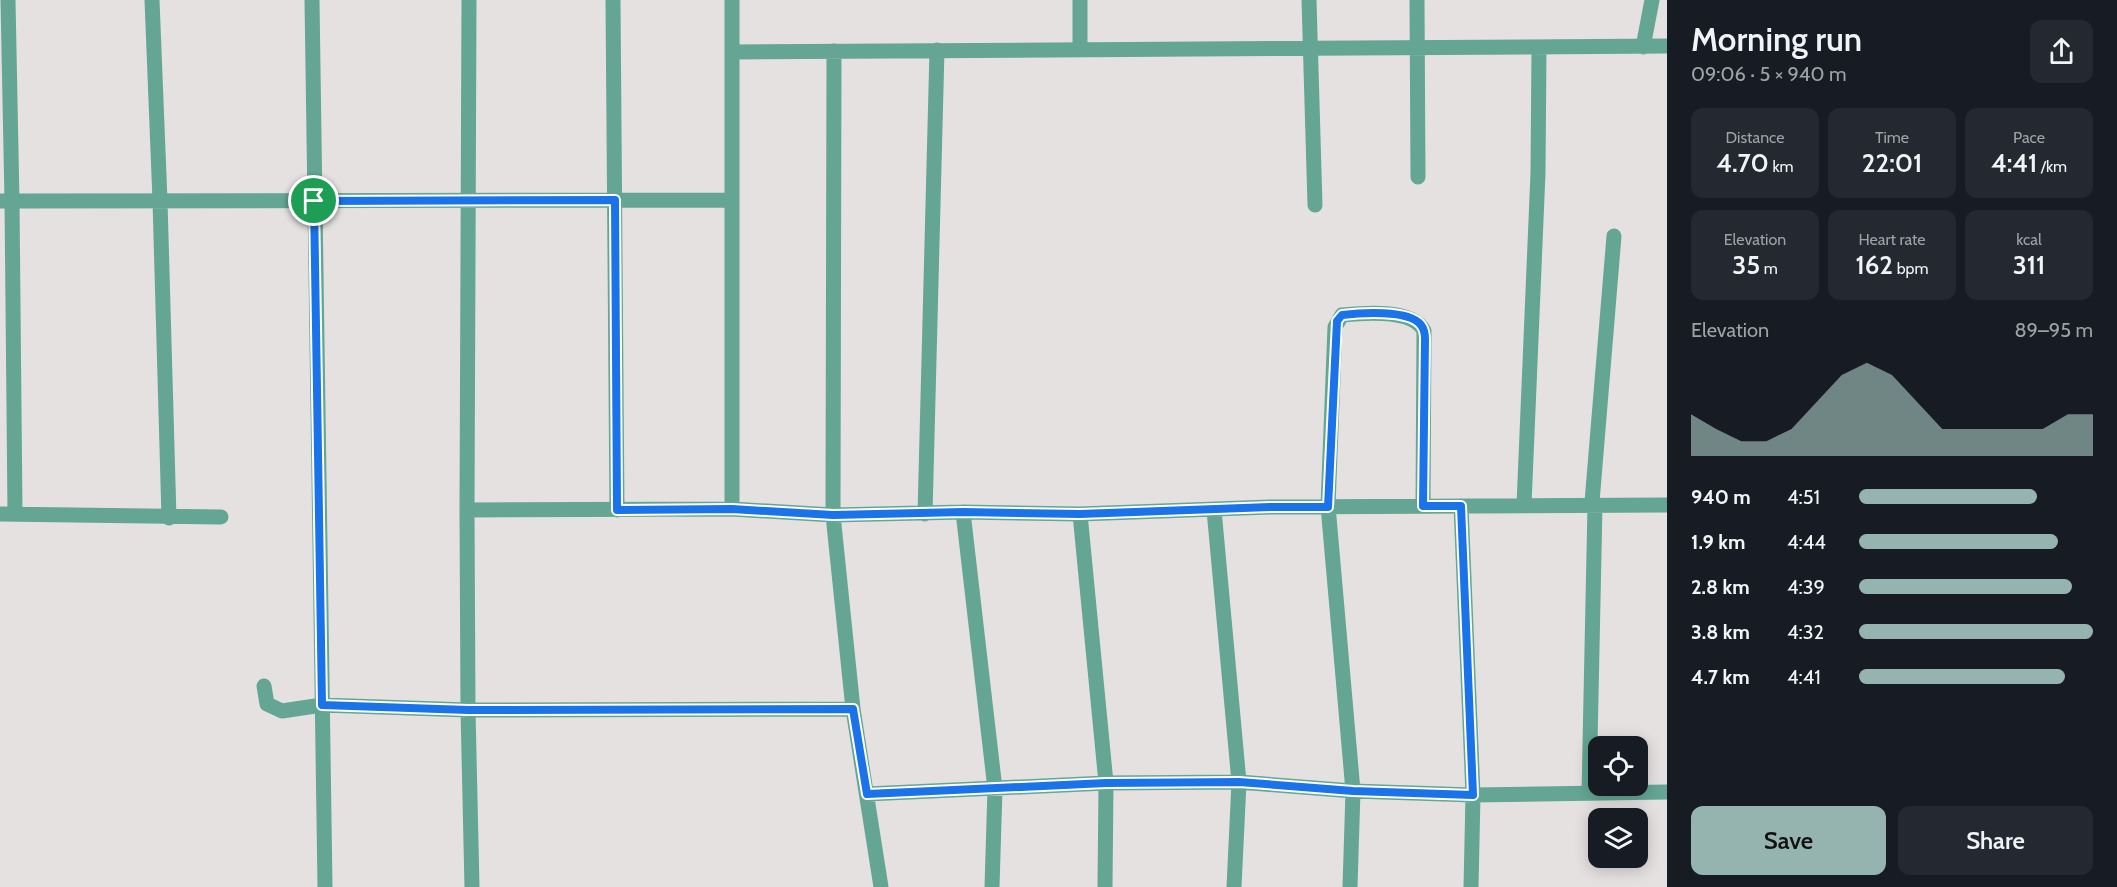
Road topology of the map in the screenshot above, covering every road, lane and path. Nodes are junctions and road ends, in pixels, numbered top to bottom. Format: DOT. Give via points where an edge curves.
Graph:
graph roads {
  1 [pos="8,0"];
  2 [pos="152,0"];
  3 [pos="312,0"];
  4 [pos="469,0"];
  5 [pos="614,0"];
  6 [pos="732,0"];
  7 [pos="1080,0"];
  8 [pos="1309,0"];
  9 [pos="1417,0"];
  10 [pos="1652,0"];
  11 [pos="1667,46"];
  12 [pos="1539,47"];
  13 [pos="1643,47"];
  14 [pos="1309,48"];
  15 [pos="1417,48"];
  16 [pos="1080,50"];
  17 [pos="834,51"];
  18 [pos="937,51"];
  19 [pos="733,52"];
  20 [pos="1418,177"];
  21 [pos="468,200"];
  22 [pos="615,200"];
  23 [pos="731,200"];
  24 [pos="6,201"];
  25 [pos="160,201"];
  26 [pos="314,201"];
  27 [pos="1315,205"];
  28 [pos="1614,236"];
  29 [pos="1595,505"];
  30 [pos="1667,505"];
  31 [pos="1423,506"];
  32 [pos="1461,506"];
  33 [pos="1524,506"];
  34 [pos="1328,507"];
  35 [pos="732,509"];
  36 [pos="467,510"];
  37 [pos="617,510"];
  38 [pos="1214,510"];
  39 [pos="963,512"];
  40 [pos="925,513"];
  41 [pos="8,514"];
  42 [pos="1080,514"];
  43 [pos="833,515"];
  44 [pos="220,517"];
  45 [pos="169,518"];
  46 [pos="264,686"];
  47 [pos="322,705"];
  48 [pos="853,709"];
  49 [pos="468,710"];
  50 [pos="1590,736"];
  51 [pos="1239,782"];
  52 [pos="1106,783"];
  53 [pos="995,789"];
  54 [pos="1353,791"];
  55 [pos="1648,792"];
  56 [pos="1667,792"];
  57 [pos="1588,793"];
  58 [pos="867,794"];
  59 [pos="1473,795"];
  60 [pos="325,887"];
  61 [pos="472,887"];
  62 [pos="881,887"];
  63 [pos="992,887"];
  64 [pos="1105,887"];
  65 [pos="1234,887"];
  66 [pos="1350,887"];
  67 [pos="1471,887"];
  1 -- 24 [label="street"];
  2 -- 25 [label="street"];
  3 -- 26 [label="street"];
  4 -- 21 [label="street"];
  5 -- 22 [label="street"];
  6 -- 19 [label="street"];
  7 -- 16 [label="street"];
  8 -- 14 [label="street"];
  9 -- 15 [label="street"];
  10 -- 13 [label="street"];
  11 -- 13 [label="street"];
  12 -- 13 [label="street"];
  12 -- 15 [label="street"];
  12 -- 33 [label="street" via="1538,173"];
  14 -- 15 [label="street"];
  14 -- 16 [label="street"];
  14 -- 27 [label="street"];
  15 -- 20 [label="street"];
  16 -- 18 [label="street"];
  17 -- 18 [label="street"];
  17 -- 19 [label="street"];
  17 -- 43 [label="street"];
  18 -- 40 [label="street"];
  19 -- 23 [label="street"];
  21 -- 22 [label="street"];
  21 -- 26 [label="street"];
  21 -- 36 [label="street"];
  22 -- 23 [label="street"];
  22 -- 37 [label="street"];
  23 -- 35 [label="street"];
  24 -- 25 [label="street"];
  24 -- 41 [label="street"];
  25 -- 26 [label="street"];
  25 -- 45 [label="street"];
  26 -- 47 [label="street"];
  28 -- 29 [label="street" via="1592,502"];
  29 -- 30 [label="street"];
  29 -- 33 [label="street"];
  29 -- 50 [label="street"];
  31 -- 32 [label="street"];
  31 -- 34 [label="street"];
  31 -- 34 [label="street" via="1424,331 1421,324 1403,316 1366,312 1342,315 1335,327"];
  32 -- 33 [label="street"];
  32 -- 59 [label="street"];
  34 -- 38 [label="street"];
  34 -- 54 [label="street"];
  35 -- 37 [label="street"];
  35 -- 43 [label="street"];
  36 -- 37 [label="street"];
  36 -- 49 [label="street"];
  38 -- 42 [label="street"];
  38 -- 51 [label="street"];
  39 -- 40 [label="street"];
  39 -- 42 [label="street"];
  39 -- 53 [label="street"];
  40 -- 43 [label="street"];
  41 -- 45 [label="street"];
  42 -- 52 [label="street"];
  43 -- 48 [label="street"];
  44 -- 45 [label="street"];
  46 -- 47 [label="street" via="267,704 282,711"];
  47 -- 49 [label="street"];
  47 -- 60 [label="street"];
  48 -- 49 [label="street"];
  48 -- 58 [label="street"];
  49 -- 61 [label="street"];
  51 -- 52 [label="street"];
  51 -- 54 [label="street"];
  51 -- 65 [label="street"];
  52 -- 53 [label="street"];
  52 -- 64 [label="street"];
  53 -- 58 [label="street"];
  53 -- 63 [label="street"];
  54 -- 59 [label="street"];
  54 -- 66 [label="street"];
  55 -- 56 [label="street"];
  57 -- 59 [label="street"];
  58 -- 62 [label="street"];
  59 -- 67 [label="street"];
}
